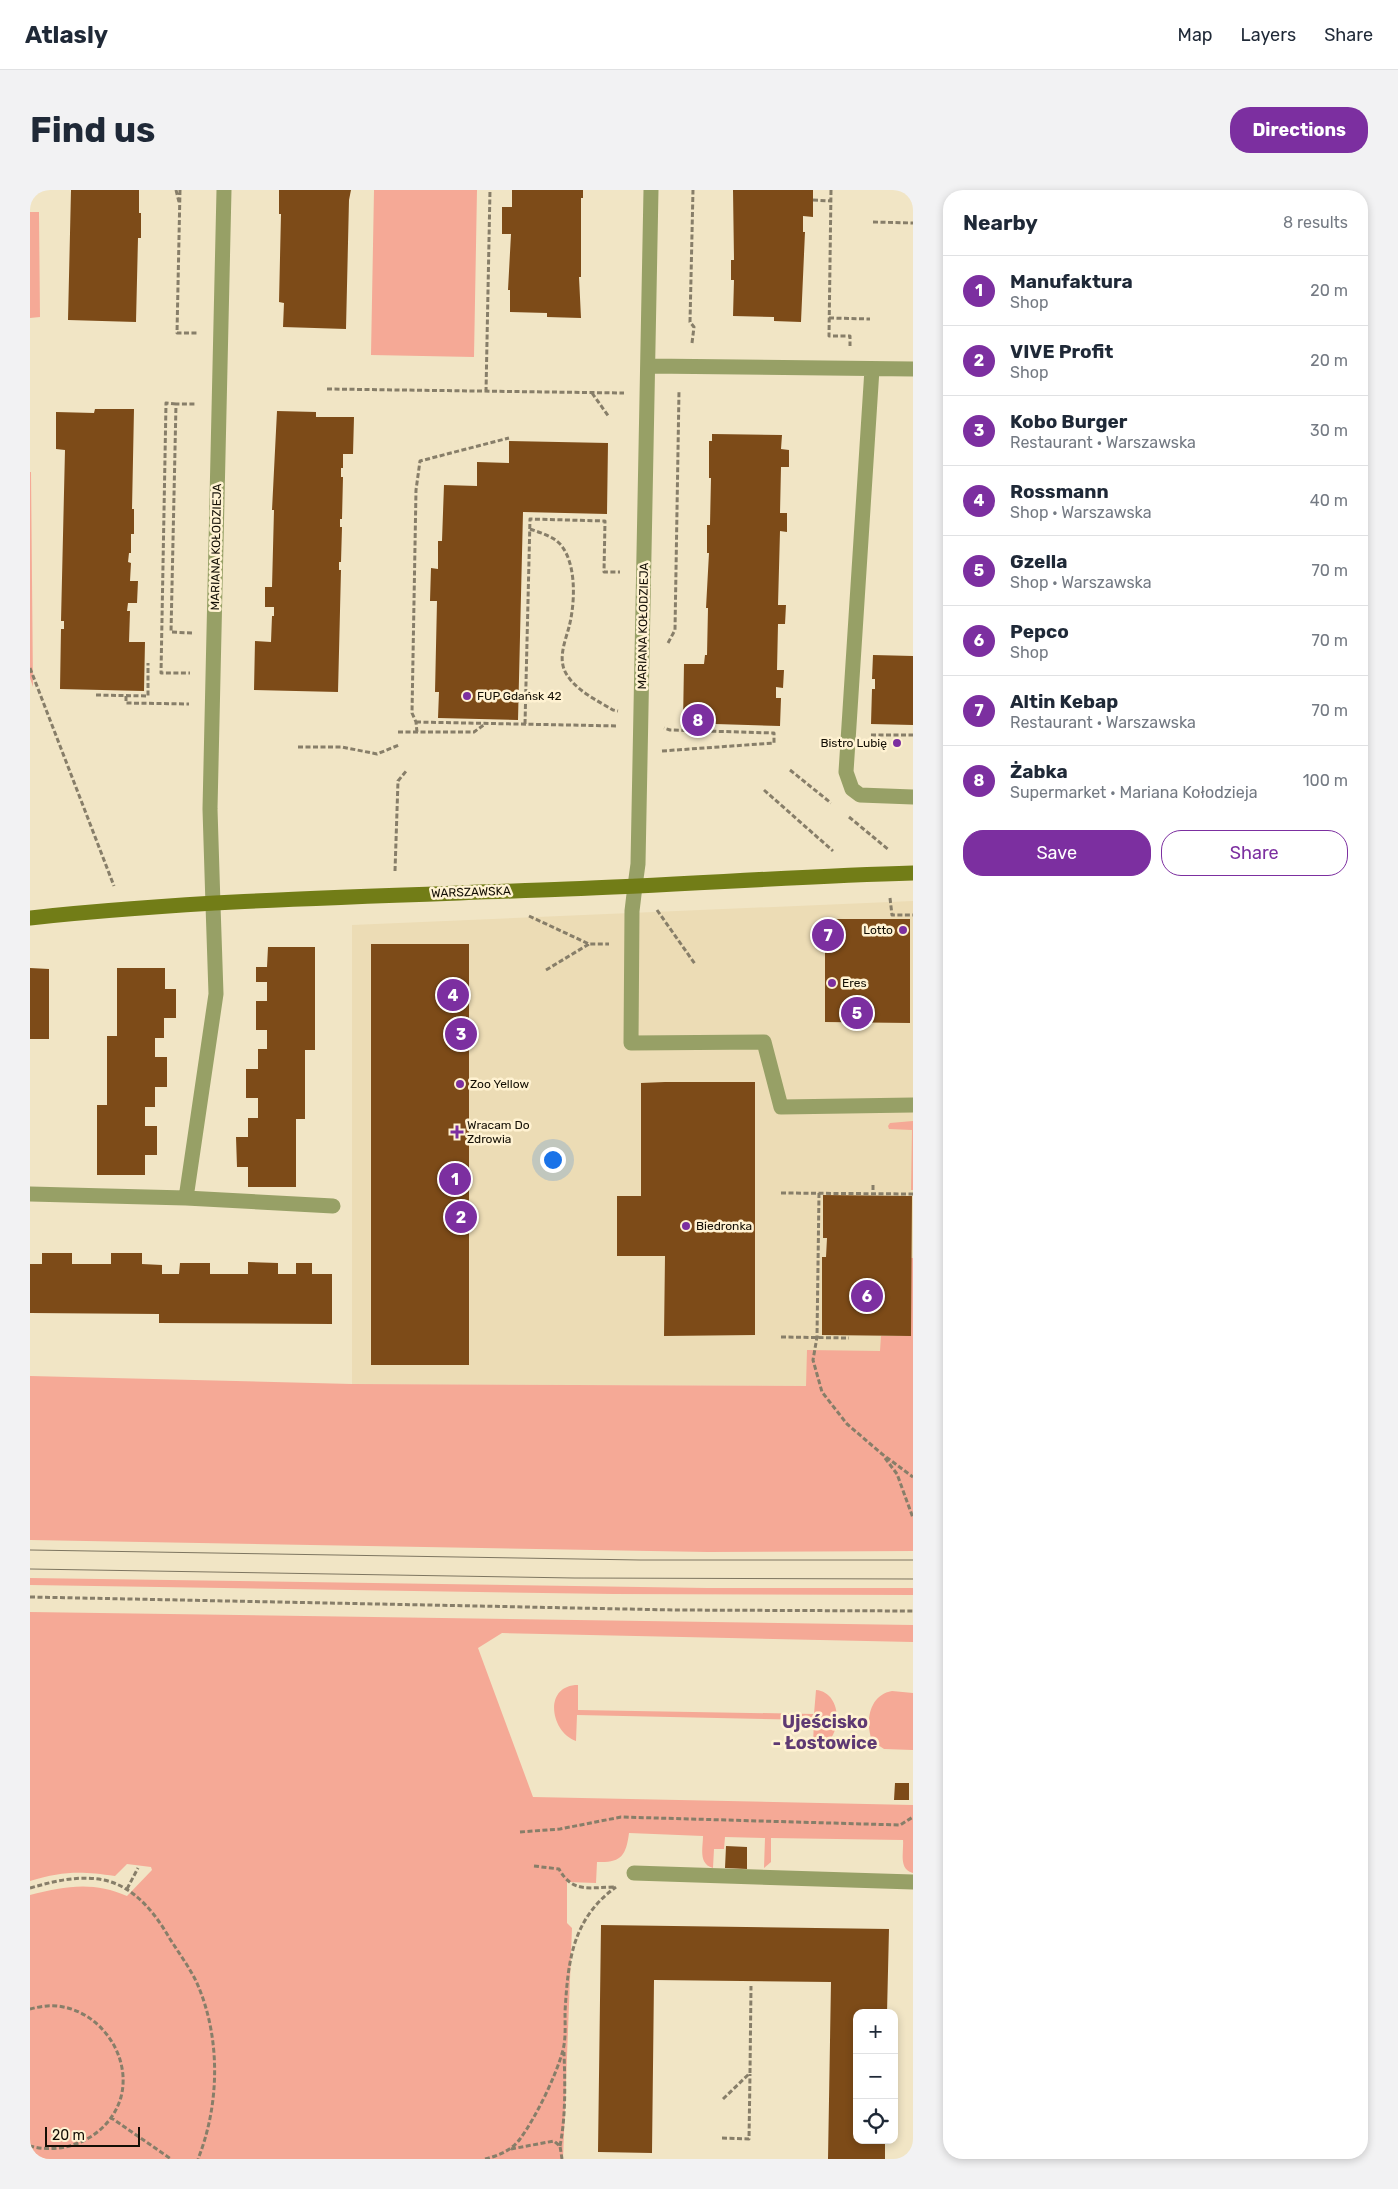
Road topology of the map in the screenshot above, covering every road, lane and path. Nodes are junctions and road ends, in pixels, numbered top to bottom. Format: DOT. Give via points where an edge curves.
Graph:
graph roads {
  1 [pos="176,190"];
  2 [pos="180,190"];
  3 [pos="224,190"];
  4 [pos="490,190"];
  5 [pos="651,190"];
  6 [pos="693,190"];
  7 [pos="831,190"];
  8 [pos="813,200"];
  9 [pos="831,201"];
  10 [pos="180,208"];
  11 [pos="873,222"];
  12 [pos="913,224"];
  13 [pos="829,318"];
  14 [pos="870,319"];
  15 [pos="846,336"];
  16 [pos="200,342"];
  17 [pos="648,366"];
  18 [pos="680,367"];
  19 [pos="872,369"];
  20 [pos="913,369"];
  21 [pos="327,388"];
  22 [pos="486,392"];
  23 [pos="592,393"];
  24 [pos="622,393"];
  25 [pos="199,395"];
  26 [pos="176,404"];
  27 [pos="609,417"];
  28 [pos="509,438"];
  29 [pos="530,529"];
  30 [pos="611,572"];
  31 [pos="194,641"];
  32 [pos="664,650"];
  33 [pos="148,663"];
  34 [pos="193,665"];
  35 [pos="30,668"];
  36 [pos="183,673"];
  37 [pos="193,681"];
  38 [pos="96,696"];
  39 [pos="126,696"];
  40 [pos="192,696"];
  41 [pos="624,712"];
  42 [pos="416,722"];
  43 [pos="485,723"];
  44 [pos="525,724"];
  45 [pos="613,726"];
  46 [pos="670,730"];
  47 [pos="398,732"];
  48 [pos="417,732"];
  49 [pos="849,734"];
  50 [pos="913,735"];
  51 [pos="399,744"];
  52 [pos="298,747"];
  53 [pos="659,751"];
  54 [pos="407,770"];
  55 [pos="764,790"];
  56 [pos="913,798"];
  57 [pos="836,854"];
  58 [pos="395,871"];
  59 [pos="913,873"];
  60 [pos="635,886"];
  61 [pos="116,891"];
  62 [pos="891,898"];
  63 [pos="213,905"];
  64 [pos="657,910"];
  65 [pos="528,915"];
  66 [pos="913,915"];
  67 [pos="30,918"];
  68 [pos="695,964"];
  69 [pos="546,970"];
  70 [pos="913,1105"];
  71 [pos="874,1185"];
  72 [pos="781,1193"];
  73 [pos="819,1193"];
  74 [pos="874,1193"];
  75 [pos="30,1194"];
  76 [pos="913,1194"];
  77 [pos="186,1198"];
  78 [pos="333,1206"];
  79 [pos="781,1337"];
  80 [pos="817,1337"];
  81 [pos="848,1338"];
  82 [pos="882,1454"];
  83 [pos="913,1477"];
  84 [pos="913,1518"];
  85 [pos="30,1597"];
  86 [pos="913,1611"];
  87 [pos="913,1817"];
  88 [pos="520,1832"];
  89 [pos="534,1866"];
  90 [pos="138,1868"];
  91 [pos="634,1873"];
  92 [pos="913,1882"];
  93 [pos="591,1887"];
  94 [pos="30,1888"];
  95 [pos="127,1889"];
  96 [pos="751,1986"];
  97 [pos="30,2009"];
  98 [pos="563,2049"];
  99 [pos="750,2073"];
  100 [pos="723,2099"];
  101 [pos="110,2117"];
  102 [pos="722,2138"];
  103 [pos="30,2146"];
  104 [pos="560,2146"];
  105 [pos="509,2149"];
  106 [pos="170,2159"];
  107 [pos="198,2159"];
  108 [pos="485,2159"];
  109 [pos="563,2159"];
  1 -- 10 [label="path"];
  2 -- 10 [label="path"];
  3 -- 63 [label="street, MARIANA KOŁODZIEJA" via="210,809"];
  4 -- 22 [label="path"];
  5 -- 17 [label="street, MARIANA KOŁODZIEJA"];
  6 -- 18 [label="path" via="690,322 694,327 694,342 680,348"];
  7 -- 9 [label="path"];
  8 -- 9 [label="path"];
  9 -- 13 [label="path"];
  10 -- 16 [label="path" via="177,333 200,333"];
  11 -- 12 [label="path"];
  13 -- 14 [label="path"];
  13 -- 15 [label="path" via="829,336"];
  17 -- 18 [label="street"];
  17 -- 60 [label="street, MARIANA KOŁODZIEJA"];
  18 -- 19 [label="street"];
  18 -- 32 [label="path" via="675,630"];
  19 -- 20 [label="street"];
  19 -- 49 [label="street"];
  21 -- 22 [label="path"];
  22 -- 23 [label="path"];
  23 -- 24 [label="path"];
  23 -- 27 [label="path"];
  25 -- 26 [label="path" via="199,404"];
  26 -- 31 [label="path" via="171,632 194,633"];
  26 -- 36 [label="path" via="166,403 161,673"];
  28 -- 42 [label="path" via="420,461 416,490 412,713"];
  29 -- 30 [label="path" via="530,519 605,522 604,572"];
  29 -- 41 [label="path" via="550,536 561,546 571,568 574,591 569,626 562,646 562,664 567,676 587,694 613,710"];
  29 -- 44 [label="path"];
  33 -- 39 [label="path" via="148,696"];
  34 -- 37 [label="path"];
  35 -- 61 [label="path"];
  38 -- 39 [label="path"];
  39 -- 40 [label="path" via="126,703 191,704"];
  42 -- 43 [label="path"];
  42 -- 48 [label="path"];
  43 -- 44 [label="path"];
  43 -- 48 [label="path" via="474,732"];
  44 -- 45 [label="path"];
  46 -- 53 [label="path" via="774,734 774,743"];
  47 -- 48 [label="path"];
  49 -- 50 [label="path"];
  49 -- 56 [label="street" via="846,772 852,789 860,795"];
  51 -- 52 [label="path" via="377,754 342,747"];
  54 -- 58 [label="path" via="398,781"];
  55 -- 57 [label="path"];
  59 -- 60 [label="street, WARSZAWSKA"];
  60 -- 63 [label="street, WARSZAWSKA"];
  60 -- 70 [label="street, MARIANA KOŁODZIEJA" via="631,1043 764,1042 781,1107"];
  62 -- 66 [label="path" via="892,915"];
  63 -- 67 [label="street, WARSZAWSKA"];
  63 -- 77 [label="street, MARIANA KOŁODZIEJA" via="216,994"];
  64 -- 68 [label="path"];
  65 -- 69 [label="path" via="589,944"];
  71 -- 74 [label="path"];
  72 -- 73 [label="path"];
  73 -- 74 [label="path"];
  73 -- 80 [label="path"];
  74 -- 76 [label="path"];
  75 -- 77 [label="street"];
  77 -- 78 [label="street"];
  79 -- 80 [label="path"];
  80 -- 81 [label="path"];
  80 -- 82 [label="path" via="813,1360 822,1392 847,1424"];
  82 -- 83 [label="path"];
  82 -- 84 [label="path" via="897,1474"];
  85 -- 86 [label="path" via="665,1610"];
  87 -- 88 [label="path" via="900,1825 621,1817 560,1829"];
  89 -- 93 [label="path" via="559,1869 573,1886"];
  90 -- 95 [label="path"];
  91 -- 92 [label="street"];
  91 -- 98 [label="path" via="588,1913 572,1949"];
  94 -- 95 [label="path" via="83,1877 106,1880"];
  95 -- 107 [label="path" via="146,1904 162,1925 196,1981 209,2019 214,2082 210,2117"];
  96 -- 99 [label="path"];
  97 -- 101 [label="path" via="56,2006 73,2010 102,2026 116,2048 123,2072 120,2097"];
  98 -- 104 [label="path" via="565,2096"];
  98 -- 105 [label="path" via="544,2096 520,2139"];
  99 -- 100 [label="path"];
  99 -- 102 [label="path" via="749,2139"];
  101 -- 103 [label="path" via="92,2137 69,2148 44,2150"];
  101 -- 106 [label="path"];
  104 -- 105 [label="path" via="545,2142"];
  104 -- 109 [label="path"];
  105 -- 108 [label="path"];
}
